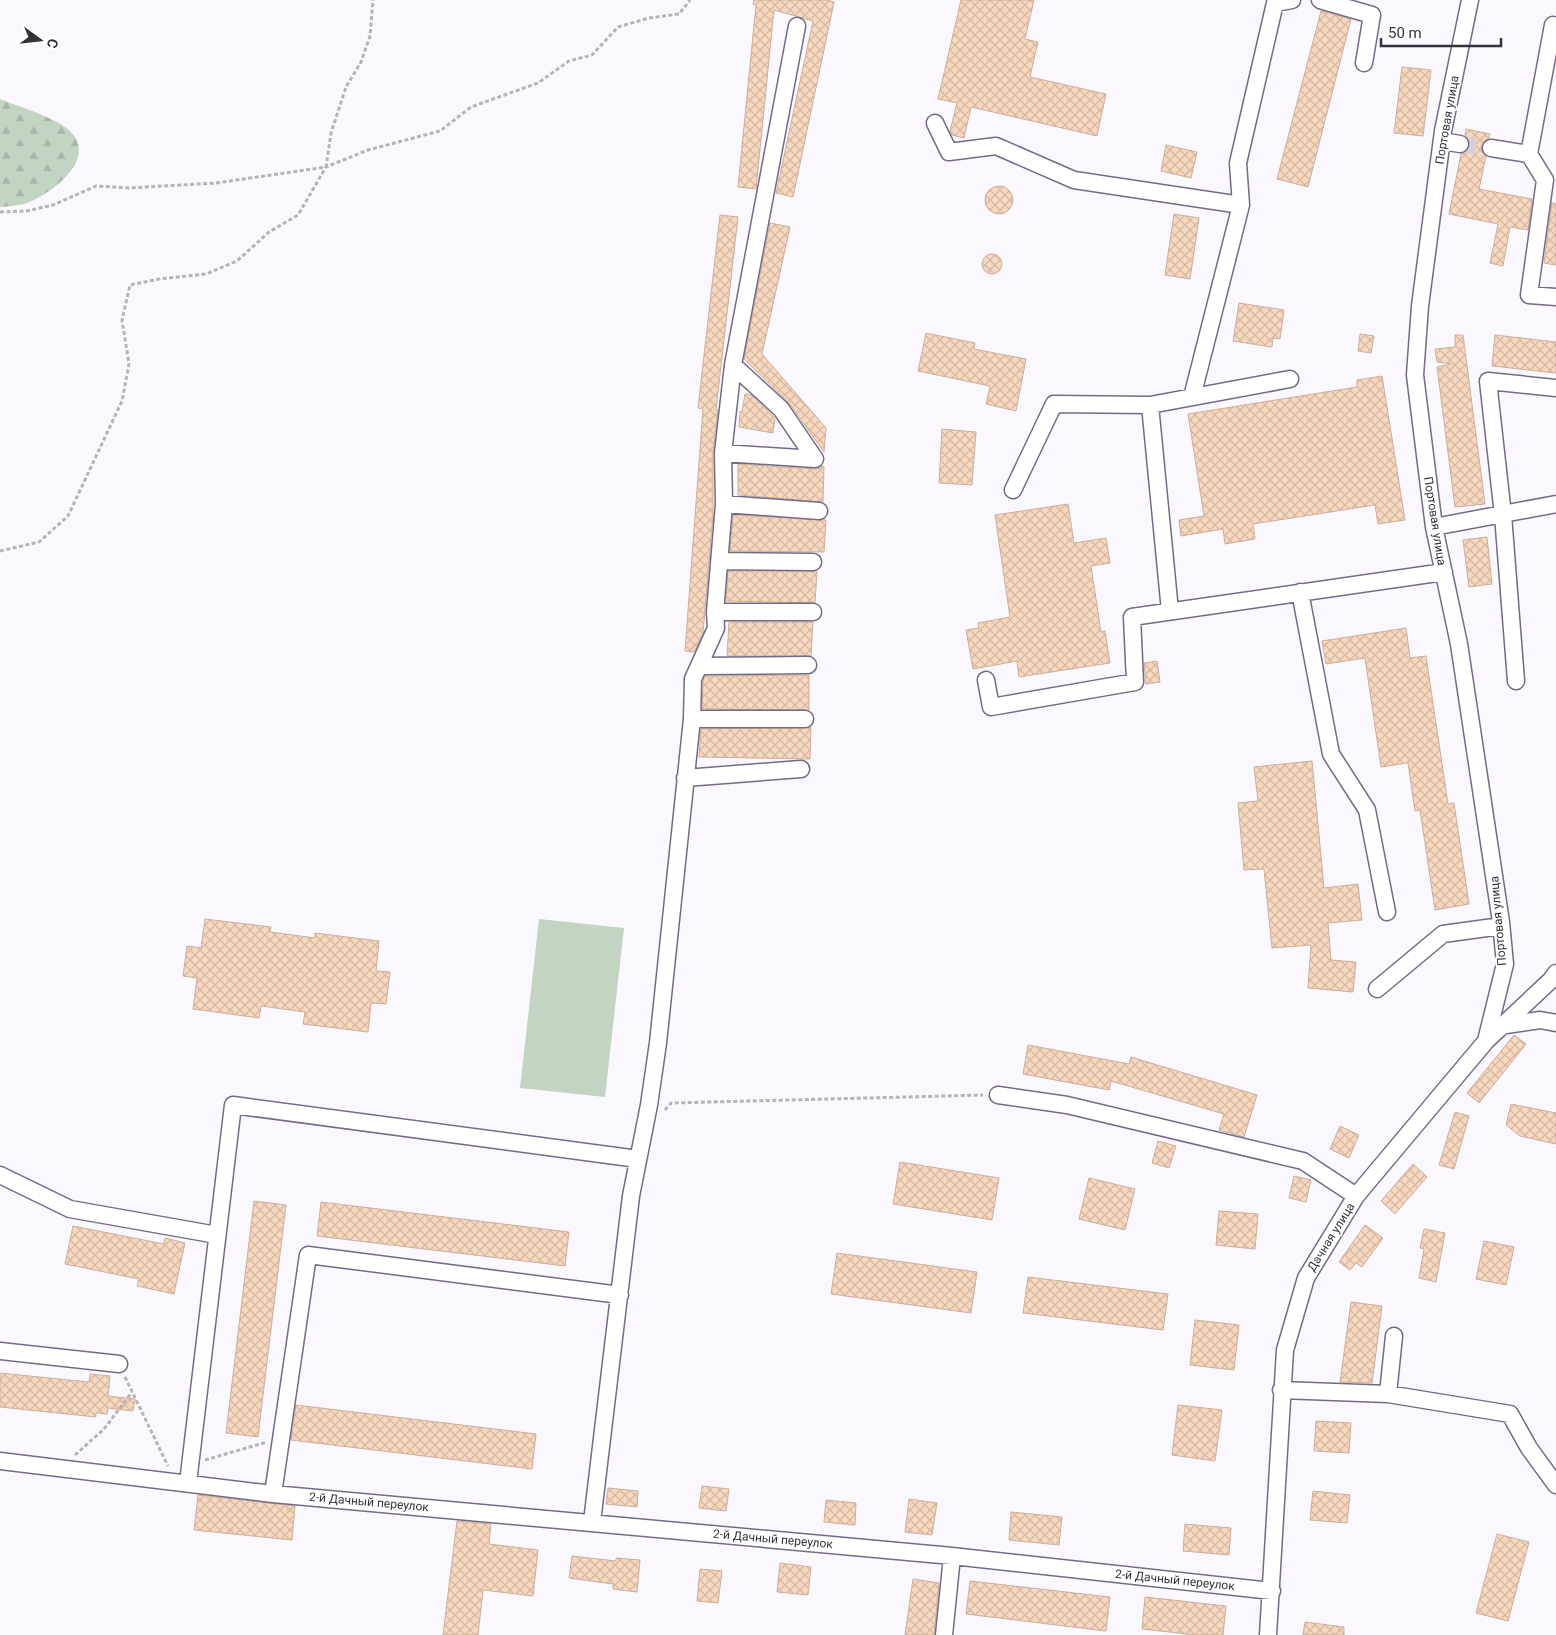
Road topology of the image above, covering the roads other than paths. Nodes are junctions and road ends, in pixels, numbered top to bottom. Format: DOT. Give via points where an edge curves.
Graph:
graph roads {
  1 [pos="1292,0"];
  2 [pos="1320,0"];
  3 [pos="1470,0"];
  4 [pos="1276,1"];
  5 [pos="1553,25"];
  6 [pos="797,26"];
  7 [pos="1364,63"];
  8 [pos="935,123"];
  9 [pos="1442,141"];
  10 [pos="1460,144"];
  11 [pos="1491,148"];
  12 [pos="1529,154"];
  13 [pos="1241,205"];
  14 [pos="1556,297"];
  15 [pos="733,364"];
  16 [pos="1290,379"];
  17 [pos="1556,388"];
  18 [pos="1192,397"];
  19 [pos="1150,405"];
  20 [pos="724,453"];
  21 [pos="1013,490"];
  22 [pos="724,504"];
  23 [pos="1556,504"];
  24 [pos="819,511"];
  25 [pos="1503,515"];
  26 [pos="1434,527"];
  27 [pos="720,561"];
  28 [pos="813,562"];
  29 [pos="1444,572"];
  30 [pos="1300,592"];
  31 [pos="1170,611"];
  32 [pos="716,612"];
  33 [pos="813,612"];
  34 [pos="808,665"];
  35 [pos="699,666"];
  36 [pos="986,680"];
  37 [pos="1516,681"];
  38 [pos="692,719"];
  39 [pos="805,719"];
  40 [pos="802,769"];
  41 [pos="686,778"];
  42 [pos="1387,912"];
  43 [pos="1501,926"];
  44 [pos="1556,973"];
  45 [pos="1377,989"];
  46 [pos="1556,1023"];
  47 [pos="1499,1026"];
  48 [pos="1486,1041"];
  49 [pos="998,1095"];
  50 [pos="638,1159"];
  51 [pos="0,1175"];
  52 [pos="1356,1196"];
  53 [pos="217,1235"];
  54 [pos="620,1295"];
  55 [pos="1394,1336"];
  56 [pos="0,1351"];
  57 [pos="119,1364"];
  58 [pos="1281,1390"];
  59 [pos="1388,1394"];
  60 [pos="0,1461"];
  61 [pos="188,1483"];
  62 [pos="1556,1485"];
  63 [pos="273,1494"];
  64 [pos="592,1522"];
  65 [pos="952,1556"];
  66 [pos="1272,1591"];
  67 [pos="944,1635"];
  68 [pos="1268,1635"];
  1 -- 4 [label="street"];
  2 -- 7 [label="street" via="1372,15"];
  3 -- 9 [label="street, Портовая улица"];
  4 -- 13 [label="street" via="1238,163"];
  5 -- 12 [label="street"];
  6 -- 15 [label="street"];
  8 -- 13 [label="street" via="950,152 996,146 1074,180"];
  9 -- 10 [label="street"];
  9 -- 26 [label="street, Портовая улица" via="1420,306 1415,375"];
  11 -- 12 [label="street"];
  12 -- 14 [label="street" via="1545,180 1529,295"];
  13 -- 18 [label="street"];
  15 -- 20 [label="street"];
  15 -- 20 [label="street" via="781,409 815,459"];
  16 -- 18 [label="street"];
  17 -- 25 [label="street" via="1488,381"];
  18 -- 19 [label="street"];
  19 -- 21 [label="street" via="1054,404"];
  19 -- 31 [label="street"];
  20 -- 22 [label="street"];
  22 -- 24 [label="street"];
  22 -- 27 [label="street"];
  23 -- 25 [label="street"];
  25 -- 26 [label="street"];
  25 -- 37 [label="street"];
  26 -- 29 [label="street, Портовая улица"];
  27 -- 28 [label="street"];
  27 -- 32 [label="street"];
  29 -- 30 [label="street"];
  29 -- 43 [label="street, Портовая улица"];
  30 -- 31 [label="street"];
  30 -- 42 [label="street" via="1331,754 1367,810"];
  31 -- 36 [label="street" via="1132,616 1135,682 991,707"];
  32 -- 33 [label="street"];
  32 -- 35 [label="street" via="716,628"];
  34 -- 35 [label="street"];
  35 -- 38 [label="street" via="693,680"];
  38 -- 39 [label="street"];
  38 -- 41 [label="street"];
  40 -- 41 [label="street"];
  41 -- 50 [label="street" via="658,1043"];
  43 -- 45 [label="street" via="1443,934"];
  43 -- 48 [label="street, Портовая улица" via="1505,964"];
  44 -- 47 [label="street, Дачная улица"];
  46 -- 47 [label="street" via="1540,1020"];
  47 -- 48 [label="street, Дачная улица"];
  48 -- 52 [label="street, Дачная улица"];
  49 -- 52 [label="street" via="1067,1105 1303,1161"];
  50 -- 53 [label="street" via="233,1105"];
  50 -- 54 [label="street"];
  51 -- 53 [label="street" via="70,1209"];
  52 -- 58 [label="street, Дачная улица" via="1306,1278 1285,1350"];
  53 -- 61 [label="street"];
  54 -- 63 [label="street" via="308,1255"];
  54 -- 64 [label="street"];
  55 -- 59 [label="street"];
  56 -- 57 [label="street"];
  58 -- 59 [label="street"];
  58 -- 66 [label="street, Дачная улица"];
  59 -- 62 [label="street" via="1510,1414 1529,1448"];
  60 -- 61 [label="street, 2-й Дачный переулок"];
  61 -- 63 [label="street, 2-й Дачный переулок"];
  63 -- 64 [label="street, 2-й Дачный переулок"];
  64 -- 65 [label="street, 2-й Дачный переулок"];
  65 -- 66 [label="street, 2-й Дачный переулок"];
  65 -- 67 [label="street"];
  66 -- 68 [label="street, Дачная улица"];
}
